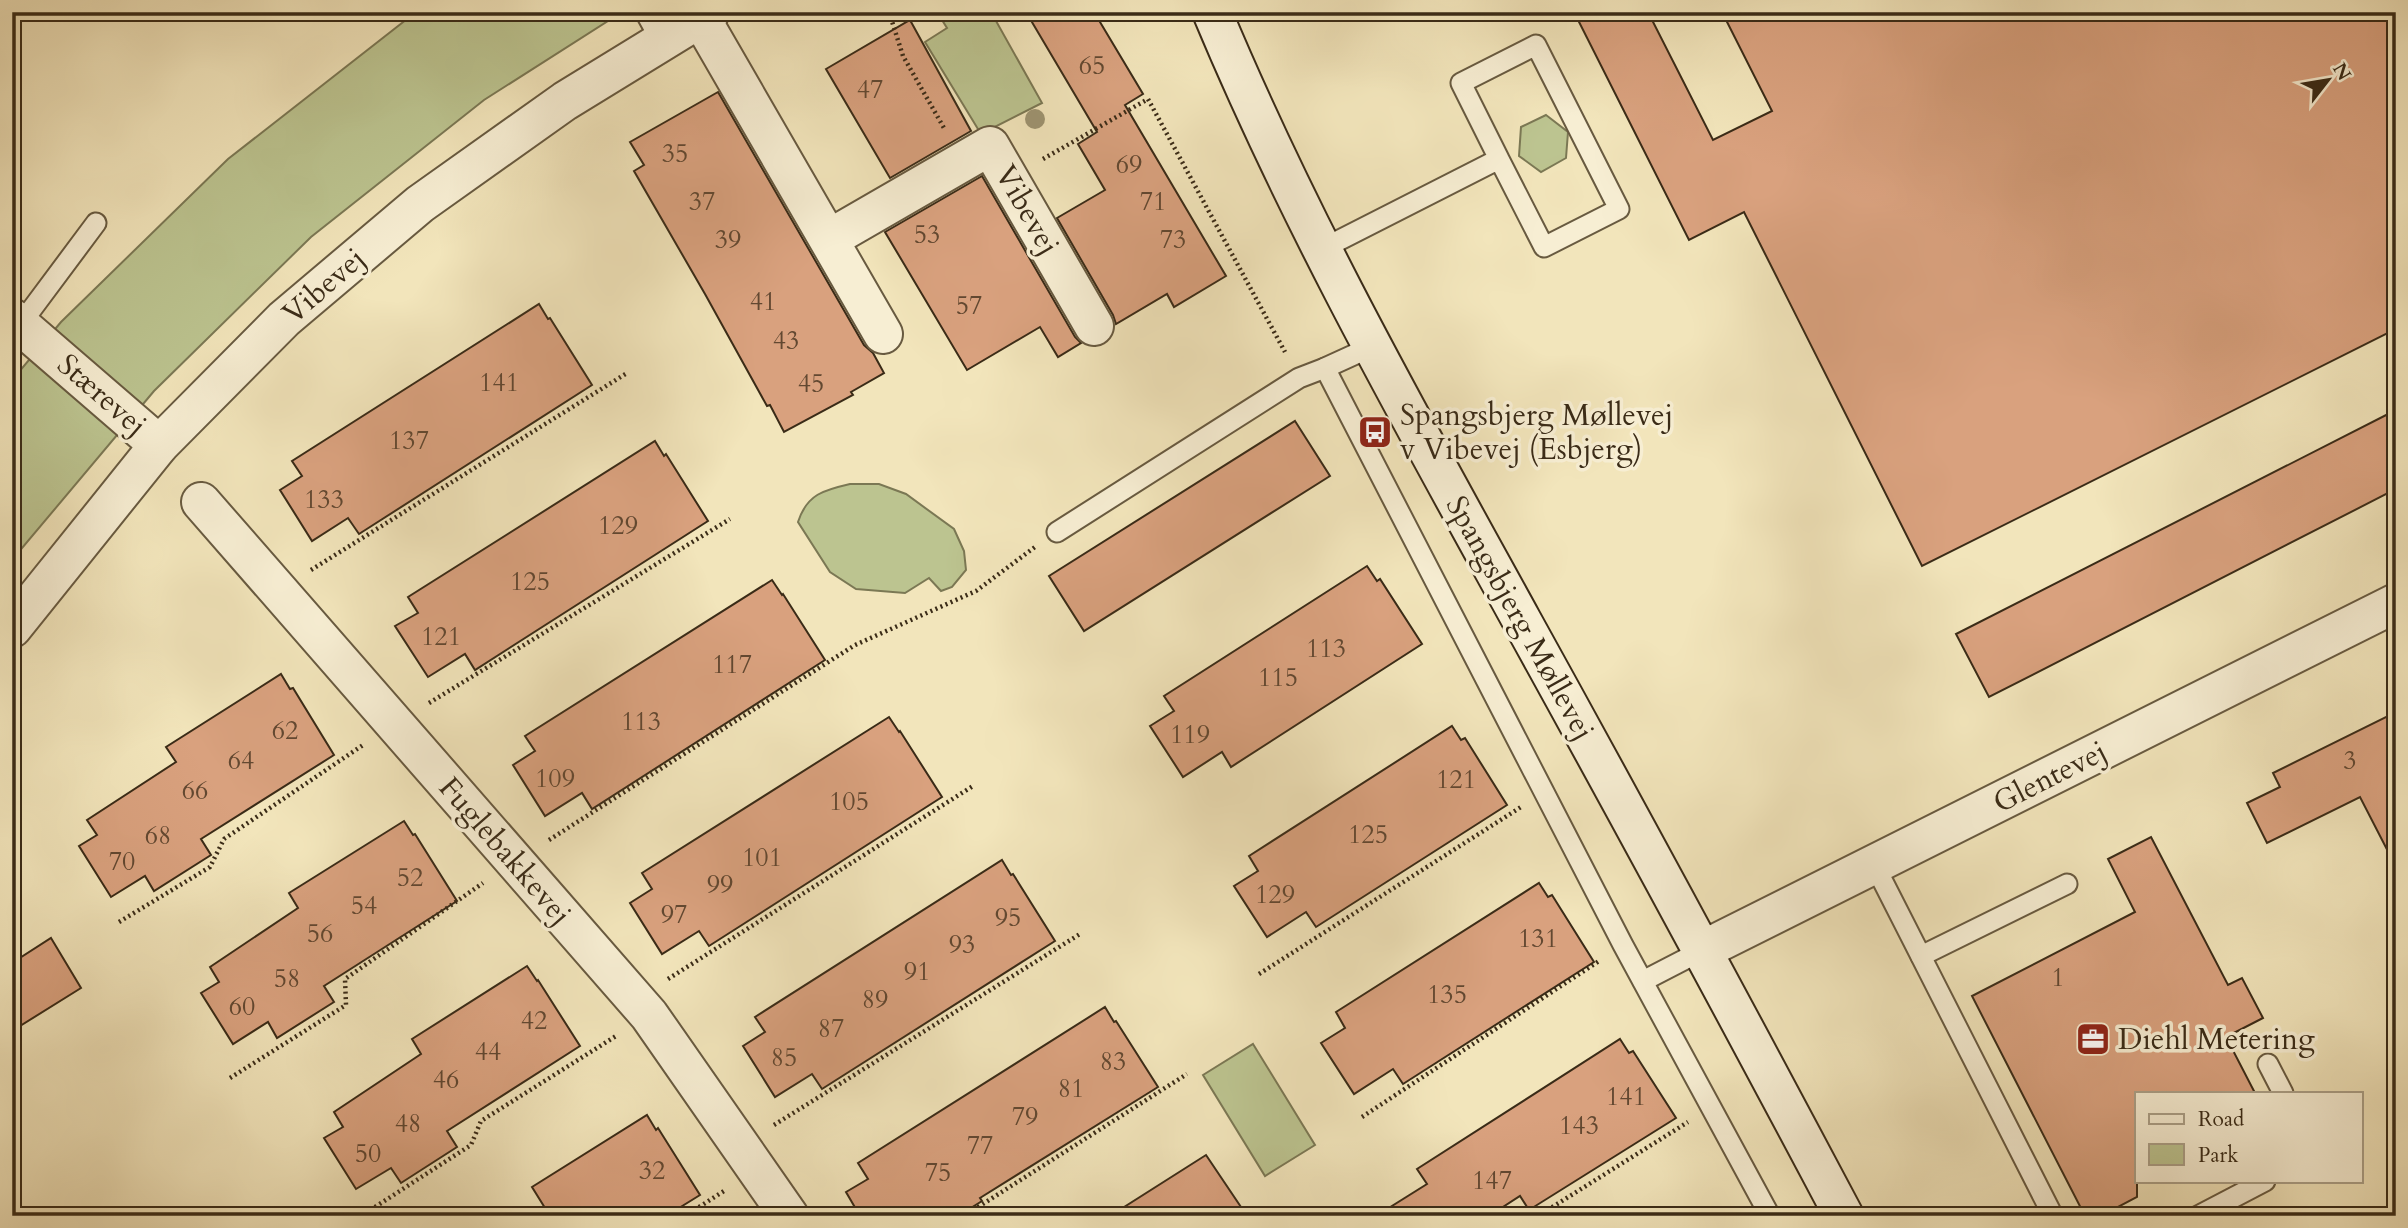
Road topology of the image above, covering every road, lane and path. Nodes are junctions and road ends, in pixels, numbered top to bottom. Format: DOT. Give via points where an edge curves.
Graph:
graph roads {
  1 [pos="889,12"];
  2 [pos="1212,12"];
  3 [pos="705,15"];
  4 [pos="653,27"];
  5 [pos="1499,159"];
  6 [pos="964,161"];
  7 [pos="1009,178"];
  8 [pos="96,223"];
  9 [pos="829,239"];
  10 [pos="1322,249"];
  11 [pos="16,321"];
  12 [pos="1094,326"];
  13 [pos="883,334"];
  14 [pos="1371,347"];
  15 [pos="1325,368"];
  16 [pos="627,373"];
  17 [pos="1299,379"];
  18 [pos="159,445"];
  19 [pos="201,502"];
  20 [pos="730,519"];
  21 [pos="1057,531"];
  22 [pos="278,590"];
  23 [pos="2396,603"];
  24 [pos="12,628"];
  25 [pos="393,725"];
  26 [pos="974,786"];
  27 [pos="1544,792"];
  28 [pos="514,862"];
  29 [pos="1874,864"];
  30 [pos="2067,884"];
  31 [pos="119,922"];
  32 [pos="1080,934"];
  33 [pos="1623,945"];
  34 [pos="1703,950"];
  35 [pos="1921,956"];
  36 [pos="1259,974"];
  37 [pos="1643,981"];
  38 [pos="642,1007"];
  39 [pos="2268,1064"];
  40 [pos="1187,1074"];
  41 [pos="230,1078"];
  42 [pos="2282,1092"];
  43 [pos="1712,1107"];
  44 [pos="1362,1117"];
  45 [pos="741,1146"];
  46 [pos="2262,1182"];
  47 [pos="361,1216"];
  48 [pos="789,1216"];
  49 [pos="964,1216"];
  50 [pos="1538,1216"];
  51 [pos="1770,1216"];
  52 [pos="1844,1216"];
  53 [pos="2053,1216"];
  54 [pos="2198,1216"];
  1 -- 6 [label="path" via="903,56"];
  2 -- 10 [label="street, Spangsbjerg Møllevej"];
  3 -- 4 [label="street, Vibevej"];
  3 -- 9 [label="street, Vibevej"];
  4 -- 18 [label="street, Vibevej" via="565,101 420,204 284,319"];
  5 -- 5 [label="lane" via="1544,247 1619,209 1536,45 1461,83"];
  5 -- 10 [label="lane"];
  6 -- 7 [label="street, Vibevej" via="990,146"];
  6 -- 9 [label="street, Vibevej"];
  7 -- 12 [label="street, Vibevej"];
  7 -- 17 [label="path" via="1148,99"];
  8 -- 11 [label="lane"];
  9 -- 13 [label="street, Vibevej"];
  10 -- 14 [label="street, Spangsbjerg Møllevej"];
  11 -- 18 [label="street, Stærevej"];
  14 -- 15 [label="lane"];
  14 -- 34 [label="street, Spangsbjerg Møllevej"];
  15 -- 17 [label="lane"];
  15 -- 27 [label="lane"];
  16 -- 22 [label="path"];
  17 -- 21 [label="lane"];
  18 -- 24 [label="street, Vibevej"];
  19 -- 22 [label="street, Fuglebakkevej"];
  20 -- 25 [label="path"];
  21 -- 28 [label="path" via="976,591 855,645"];
  22 -- 25 [label="street, Fuglebakkevej"];
  23 -- 29 [label="street, Glentevej"];
  25 -- 28 [label="street, Fuglebakkevej"];
  25 -- 31 [label="path" via="224,839 210,867"];
  26 -- 38 [label="path"];
  27 -- 33 [label="lane"];
  27 -- 36 [label="path"];
  28 -- 38 [label="street, Fuglebakkevej"];
  28 -- 41 [label="path" via="345,979 346,1005"];
  29 -- 34 [label="street, Glentevej"];
  29 -- 35 [label="lane"];
  30 -- 35 [label="lane"];
  32 -- 45 [label="path"];
  33 -- 37 [label="lane"];
  33 -- 44 [label="path"];
  34 -- 37 [label="lane"];
  34 -- 52 [label="street, Spangsbjerg Møllevej"];
  35 -- 53 [label="lane"];
  37 -- 43 [label="lane"];
  38 -- 45 [label="street, Fuglebakkevej"];
  38 -- 47 [label="path" via="481,1121 471,1145"];
  39 -- 42 [label="lane"];
  40 -- 49 [label="path"];
  43 -- 50 [label="path"];
  43 -- 51 [label="lane"];
  45 -- 48 [label="street, Fuglebakkevej"];
  46 -- 54 [label="lane"];
}
